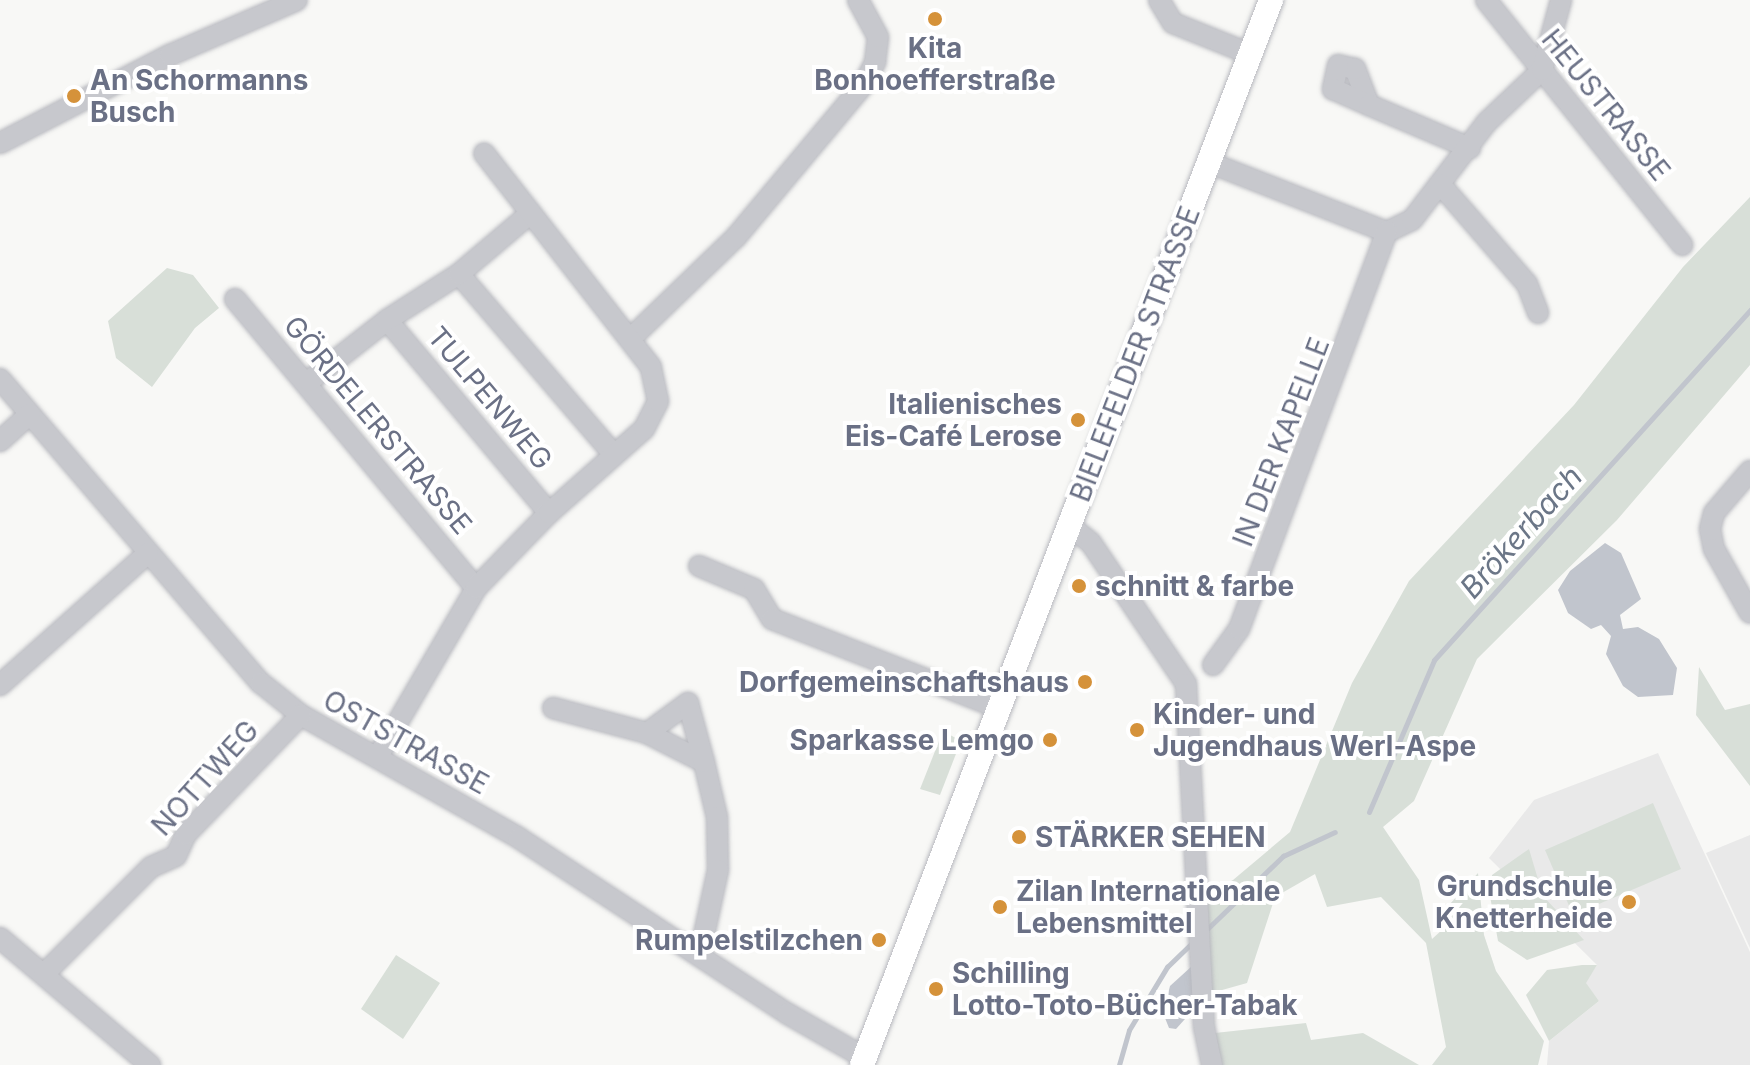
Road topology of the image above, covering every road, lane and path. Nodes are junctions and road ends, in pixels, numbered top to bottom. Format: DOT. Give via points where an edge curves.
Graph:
graph roads {
  1 [pos="297,0"];
  2 [pos="858,0"];
  3 [pos="1159,0"];
  4 [pos="1271,0"];
  5 [pos="1486,0"];
  6 [pos="1561,0"];
  7 [pos="1250,54"];
  8 [pos="1542,70"];
  9 [pos="1369,105"];
  10 [pos="0,143"];
  11 [pos="1470,148"];
  12 [pos="484,153"];
  13 [pos="1208,162"];
  14 [pos="1440,184"];
  15 [pos="531,213"];
  16 [pos="1387,232"];
  17 [pos="1682,245"];
  18 [pos="459,274"];
  19 [pos="235,299"];
  20 [pos="1538,313"];
  21 [pos="387,320"];
  22 [pos="630,339"];
  23 [pos="0,379"];
  24 [pos="309,381"];
  25 [pos="30,414"];
  26 [pos="0,441"];
  27 [pos="614,455"];
  28 [pos="1750,471"];
  29 [pos="549,513"];
  30 [pos="1069,525"];
  31 [pos="148,553"];
  32 [pos="699,566"];
  33 [pos="476,588"];
  34 [pos="1750,613"];
  35 [pos="1213,665"];
  36 [pos="0,685"];
  37 [pos="553,708"];
  38 [pos="999,708"];
  39 [pos="301,715"];
  40 [pos="647,733"];
  41 [pos="378,756"];
  42 [pos="704,762"];
  43 [pos="0,938"];
  44 [pos="700,953"];
  45 [pos="44,974"];
  46 [pos="863,1061"];
  47 [pos="150,1065"];
  48 [pos="1212,1065"];
  1 -- 10 [label="street" via="156,62"];
  2 -- 22 [label="street" via="878,37 875,62 864,84 736,237"];
  3 -- 7 [label="street" via="1173,23"];
  4 -- 7 [label="main road, BIELEFELDER STRASSE"];
  5 -- 8 [label="street, HEUSTRASSE"];
  6 -- 8 [label="street"];
  7 -- 13 [label="main road, BIELEFELDER STRASSE"];
  8 -- 11 [label="street" via="1487,122"];
  8 -- 17 [label="street, HEUSTRASSE"];
  9 -- 11 [label="street"];
  11 -- 14 [label="street"];
  12 -- 15 [label="street"];
  13 -- 16 [label="street"];
  13 -- 30 [label="main road, BIELEFELDER STRASSE"];
  14 -- 16 [label="street" via="1412,220"];
  14 -- 20 [label="street" via="1527,284"];
  15 -- 18 [label="street"];
  15 -- 22 [label="street"];
  16 -- 35 [label="street, IN DER KAPELLE" via="1239,629"];
  18 -- 21 [label="street"];
  18 -- 27 [label="street"];
  19 -- 24 [label="street, GÖRDELERSTRASSE"];
  21 -- 24 [label="street"];
  21 -- 29 [label="street, TULPENWEG"];
  22 -- 27 [label="street" via="651,367 658,401 644,429"];
  23 -- 25 [label="street, OSTSTRASSE"];
  24 -- 33 [label="street, GÖRDELERSTRASSE"];
  25 -- 26 [label="street"];
  25 -- 31 [label="street, OSTSTRASSE"];
  27 -- 29 [label="street"];
  28 -- 34 [label="street" via="1714,513 1710,529 1714,549"];
  29 -- 33 [label="street"];
  30 -- 38 [label="main road, BIELEFELDER STRASSE"];
  30 -- 48 [label="street" via="1091,543 1186,684"];
  31 -- 36 [label="street"];
  31 -- 39 [label="street, OSTSTRASSE" via="261,683"];
  32 -- 38 [label="street" via="754,589 772,619"];
  33 -- 41 [label="street"];
  37 -- 40 [label="street"];
  38 -- 46 [label="main road, BIELEFELDER STRASSE"];
  39 -- 41 [label="street, OSTSTRASSE"];
  39 -- 45 [label="street, NOTTWEG" via="186,834 176,856 151,867"];
  40 -- 42 [label="street"];
  40 -- 42 [label="street" via="688,703"];
  41 -- 44 [label="street, OSTSTRASSE"];
  42 -- 44 [label="street" via="717,817 718,870"];
  43 -- 45 [label="street"];
  44 -- 46 [label="street, OSTSTRASSE"];
  45 -- 47 [label="street"];
}
